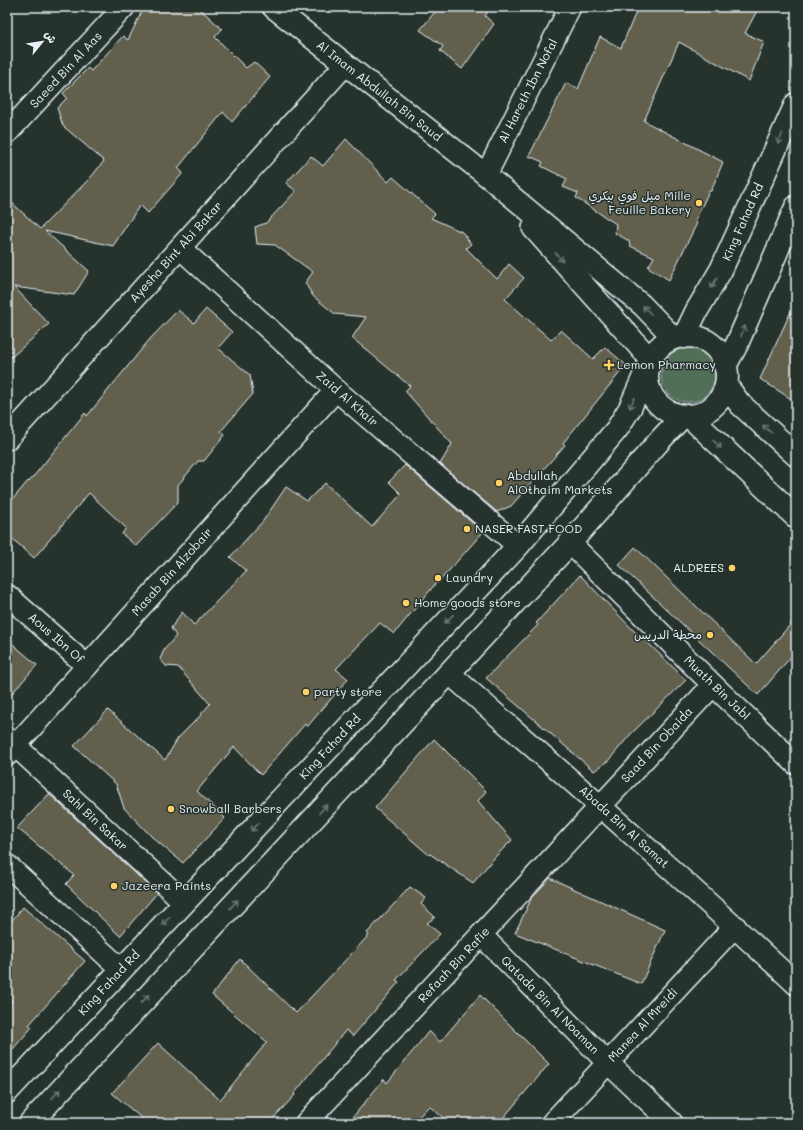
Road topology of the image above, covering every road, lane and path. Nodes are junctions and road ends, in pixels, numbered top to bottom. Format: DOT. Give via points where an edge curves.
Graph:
graph roads {
  1 [pos="124,7"];
  2 [pos="273,7"];
  3 [pos="568,8"];
  4 [pos="345,65"];
  5 [pos="796,104"];
  6 [pos="7,133"];
  7 [pos="486,175"];
  8 [pos="796,206"];
  9 [pos="180,248"];
  10 [pos="679,337"];
  11 [pos="649,364"];
  12 [pos="725,376"];
  13 [pos="336,390"];
  14 [pos="686,416"];
  15 [pos="7,439"];
  16 [pos="796,455"];
  17 [pos="796,517"];
  18 [pos="570,543"];
  19 [pos="518,546"];
  20 [pos="7,595"];
  21 [pos="88,666"];
  22 [pos="449,673"];
  23 [pos="713,685"];
  24 [pos="10,747"];
  25 [pos="796,764"];
  26 [pos="601,806"];
  27 [pos="7,865"];
  28 [pos="184,902"];
  29 [pos="734,926"];
  30 [pos="482,935"];
  31 [pos="121,970"];
  32 [pos="796,984"];
  33 [pos="608,1063"];
  34 [pos="7,1092"];
  35 [pos="30,1123"];
  36 [pos="306,1123"];
  37 [pos="552,1123"];
  38 [pos="672,1123"];
  1 -- 6 [label="street, Saeed Bin Al Aas"];
  2 -- 4 [label="street, Al Imam Abdullah Bin Saud"];
  3 -- 7 [label="street, Al Hareth Ibn Nofal"];
  4 -- 7 [label="street, Al Imam Abdullah Bin Saud"];
  4 -- 9 [label="street, Ayesha Bint Abi Bakar"];
  5 -- 10 [label="street, King Fahad Rd, one-way" via="721,270"];
  10 -- 7 [label="street, Al Imam Abdullah Bin Saud, one-way"];
  7 -- 11 [label="street, Al Imam Abdullah Bin Saud, one-way"];
  12 -- 8 [label="street, one-way"];
  9 -- 13 [label="street, Zaid Al Khair"];
  9 -- 15 [label="street, Ayesha Bint Abi Bakar"];
  10 -- 11 [label="street" via="662,345"];
  10 -- 12 [label="street" via="703,340 713,346 720,355"];
  11 -- 14 [label="street" via="647,379 656,402 666,410"];
  11 -- 19 [label="street, King Fahad Rd, one-way" via="630,408 617,430"];
  12 -- 14 [label="street" via="722,395 716,404 703,413"];
  16 -- 12 [label="street, one-way" via="740,404"];
  13 -- 19 [label="street, Zaid Al Khair"];
  13 -- 21 [label="street, Masab Bin Alzobair"];
  14 -- 17 [label="street, one-way"];
  14 -- 18 [label="street" via="662,438"];
  18 -- 22 [label="street"];
  18 -- 23 [label="street, Muath Bin Jabl"];
  19 -- 28 [label="street, King Fahad Rd, one-way"];
  20 -- 21 [label="street, Aous Ibn Of"];
  21 -- 24 [label="street, Masab Bin Alzobair"];
  22 -- 26 [label="street, Abada Bin Al Samat"];
  35 -- 22 [label="street, one-way"];
  23 -- 25 [label="street, Muath Bin Jabl"];
  23 -- 26 [label="street, Saad Bin Obaida"];
  24 -- 28 [label="street, Sahl Bin Sakar"];
  26 -- 29 [label="street, Abada Bin Al Samat"];
  26 -- 30 [label="street, Refaah Bin Rafie"];
  27 -- 31 [label="street"];
  28 -- 31 [label="street, King Fahad Rd, one-way"];
  29 -- 32 [label="street, Abada Bin Al Samat"];
  29 -- 33 [label="street, Manea Al Mreidi"];
  30 -- 33 [label="street, Qatada Bin Al Noaman"];
  30 -- 36 [label="street, Refaah Bin Rafie"];
  31 -- 34 [label="street, King Fahad Rd"];
  33 -- 37 [label="street, Manea Al Mreidi"];
  33 -- 38 [label="street, Qatada Bin Al Noaman"];
}
